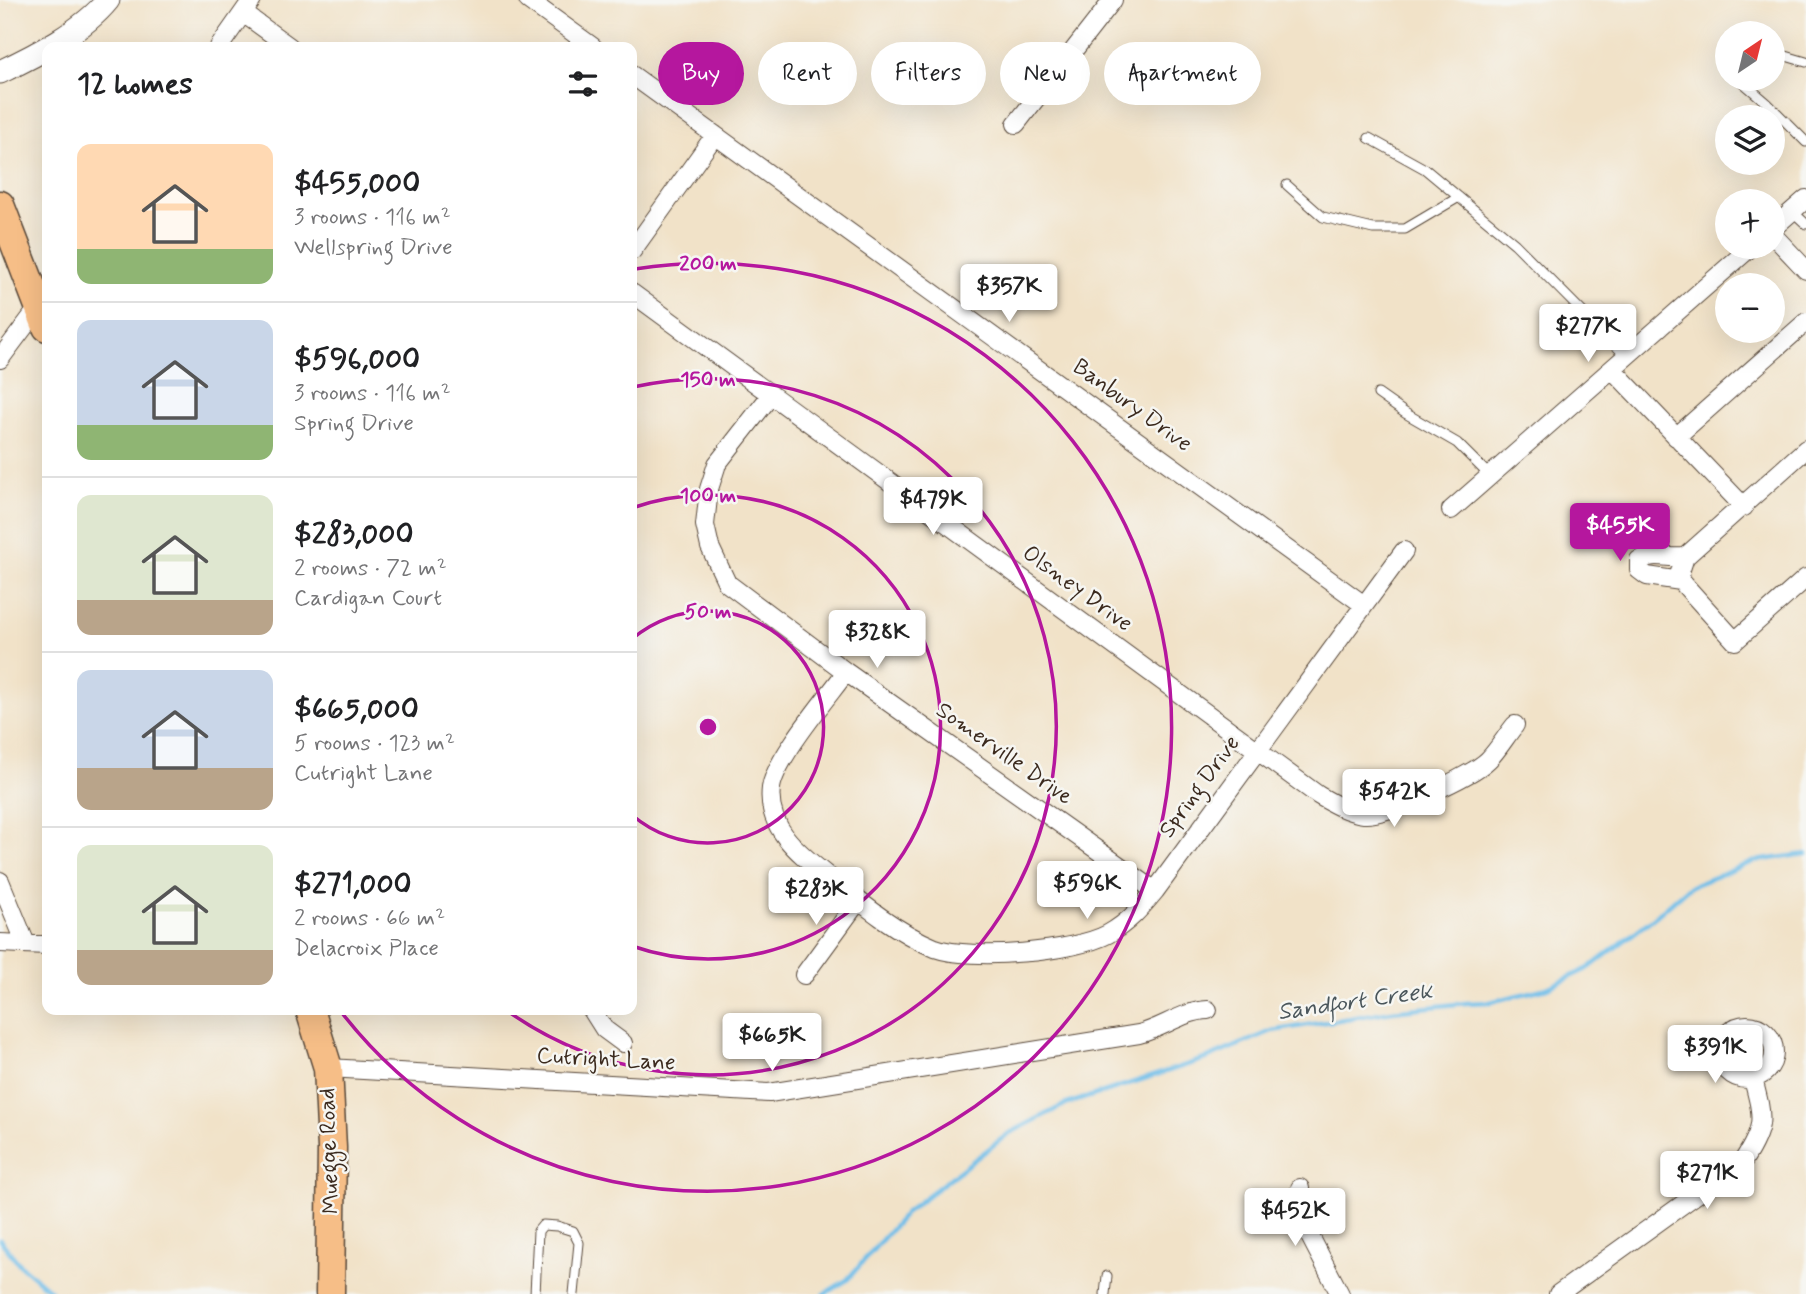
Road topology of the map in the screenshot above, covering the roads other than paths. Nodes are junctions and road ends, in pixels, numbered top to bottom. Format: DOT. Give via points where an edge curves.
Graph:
graph roads {
  1 [pos="108,0"];
  2 [pos="528,0"];
  3 [pos="1113,0"];
  4 [pos="248,6"];
  5 [pos="55,42"];
  6 [pos="223,42"];
  7 [pos="285,42"];
  8 [pos="586,42"];
  9 [pos="42,50"];
  10 [pos="1785,56"];
  11 [pos="1806,62"];
  12 [pos="0,72"];
  13 [pos="637,79"];
  14 [pos="1754,91"];
  15 [pos="1016,124"];
  16 [pos="715,135"];
  17 [pos="1369,138"];
  18 [pos="1806,142"];
  19 [pos="1287,185"];
  20 [pos="1459,197"];
  21 [pos="0,205"];
  22 [pos="1799,205"];
  23 [pos="1785,217"];
  24 [pos="1806,224"];
  25 [pos="637,244"];
  26 [pos="1785,248"];
  27 [pos="1737,259"];
  28 [pos="1806,270"];
  29 [pos="637,297"];
  30 [pos="42,314"];
  31 [pos="42,318"];
  32 [pos="1806,322"];
  33 [pos="1626,356"];
  34 [pos="0,359"];
  35 [pos="1612,369"];
  36 [pos="1378,394"];
  37 [pos="771,395"];
  38 [pos="1676,437"];
  39 [pos="1806,449"];
  40 [pos="1490,476"];
  41 [pos="1744,507"];
  42 [pos="1451,510"];
  43 [pos="1404,551"];
  44 [pos="1685,557"];
  45 [pos="1806,578"];
  46 [pos="1681,581"];
  47 [pos="1364,605"];
  48 [pos="846,672"];
  49 [pos="1515,725"];
  50 [pos="1256,750"];
  51 [pos="0,881"];
  52 [pos="1155,891"];
  53 [pos="858,901"];
  54 [pos="0,943"];
  55 [pos="26,944"];
  56 [pos="42,945"];
  57 [pos="804,975"];
  58 [pos="1208,1010"];
  59 [pos="312,1015"];
  60 [pos="595,1015"];
  61 [pos="623,1043"];
  62 [pos="328,1068"];
  63 [pos="1753,1079"];
  64 [pos="1300,1188"];
  65 [pos="1107,1276"];
  66 [pos="330,1294"];
  67 [pos="535,1294"];
  68 [pos="574,1294"];
  69 [pos="1105,1294"];
  70 [pos="1340,1294"];
  71 [pos="1558,1294"];
  1 -- 5 [label="street" via="96,15"];
  2 -- 8 [label="street"];
  3 -- 15 [label="street"];
  4 -- 6 [label="street"];
  4 -- 7 [label="street"];
  9 -- 12 [label="street"];
  10 -- 11 [label="lane"];
  13 -- 16 [label="street, Banbury Drive"];
  14 -- 18 [label="lane"];
  16 -- 25 [label="street"];
  16 -- 47 [label="street, Banbury Drive"];
  17 -- 20 [label="lane" via="1425,169"];
  19 -- 20 [label="lane" via="1323,217 1373,229 1405,229"];
  20 -- 33 [label="lane" via="1515,244"];
  21 -- 30 [label="main road"];
  22 -- 23 [label="street"];
  22 -- 24 [label="lane"];
  26 -- 28 [label="street"];
  27 -- 33 [label="street"];
  29 -- 37 [label="street, Olsney Drive"];
  31 -- 34 [label="street"];
  32 -- 38 [label="street"];
  33 -- 35 [label="street"];
  35 -- 38 [label="street"];
  35 -- 40 [label="street"];
  36 -- 40 [label="lane" via="1457,443"];
  37 -- 48 [label="street, Somerville Drive" via="717,464 706,504 710,547 727,583"];
  37 -- 50 [label="street, Olsney Drive"];
  38 -- 41 [label="street"];
  39 -- 41 [label="street"];
  40 -- 42 [label="street"];
  41 -- 44 [label="street"];
  43 -- 47 [label="street, Spring Drive"];
  44 -- 46 [label="street"];
  44 -- 46 [label="street" via="1639,560 1639,570 1647,576"];
  45 -- 46 [label="street" via="1735,641"];
  47 -- 50 [label="street, Spring Drive"];
  48 -- 52 [label="street, Somerville Drive"];
  48 -- 53 [label="street, Spring Drive" via="780,763 771,787 772,808 780,831 793,848"];
  49 -- 50 [label="street, Olsney Drive" via="1487,761 1409,802 1365,814 1318,795"];
  50 -- 52 [label="street, Spring Drive"];
  51 -- 55 [label="street"];
  52 -- 53 [label="street, Spring Drive" via="1134,917 1106,935 1021,954 937,948"];
  53 -- 57 [label="street"];
  54 -- 55 [label="street"];
  55 -- 56 [label="street"];
  58 -- 62 [label="street, Cutright Lane" via="1185,1014 1139,1034 769,1093"];
  59 -- 62 [label="main road, Muegge Road"];
  60 -- 61 [label="street" via="604,1029"];
  62 -- 66 [label="main road, Muegge Road"];
  63 -- 71 [label="street" via="1763,1116 1756,1142 1743,1161"];
  64 -- 70 [label="street" via="1301,1219"];
  65 -- 69 [label="lane"];
  67 -- 68 [label="lane" via="538,1231 543,1226 573,1231 579,1242"];
}
